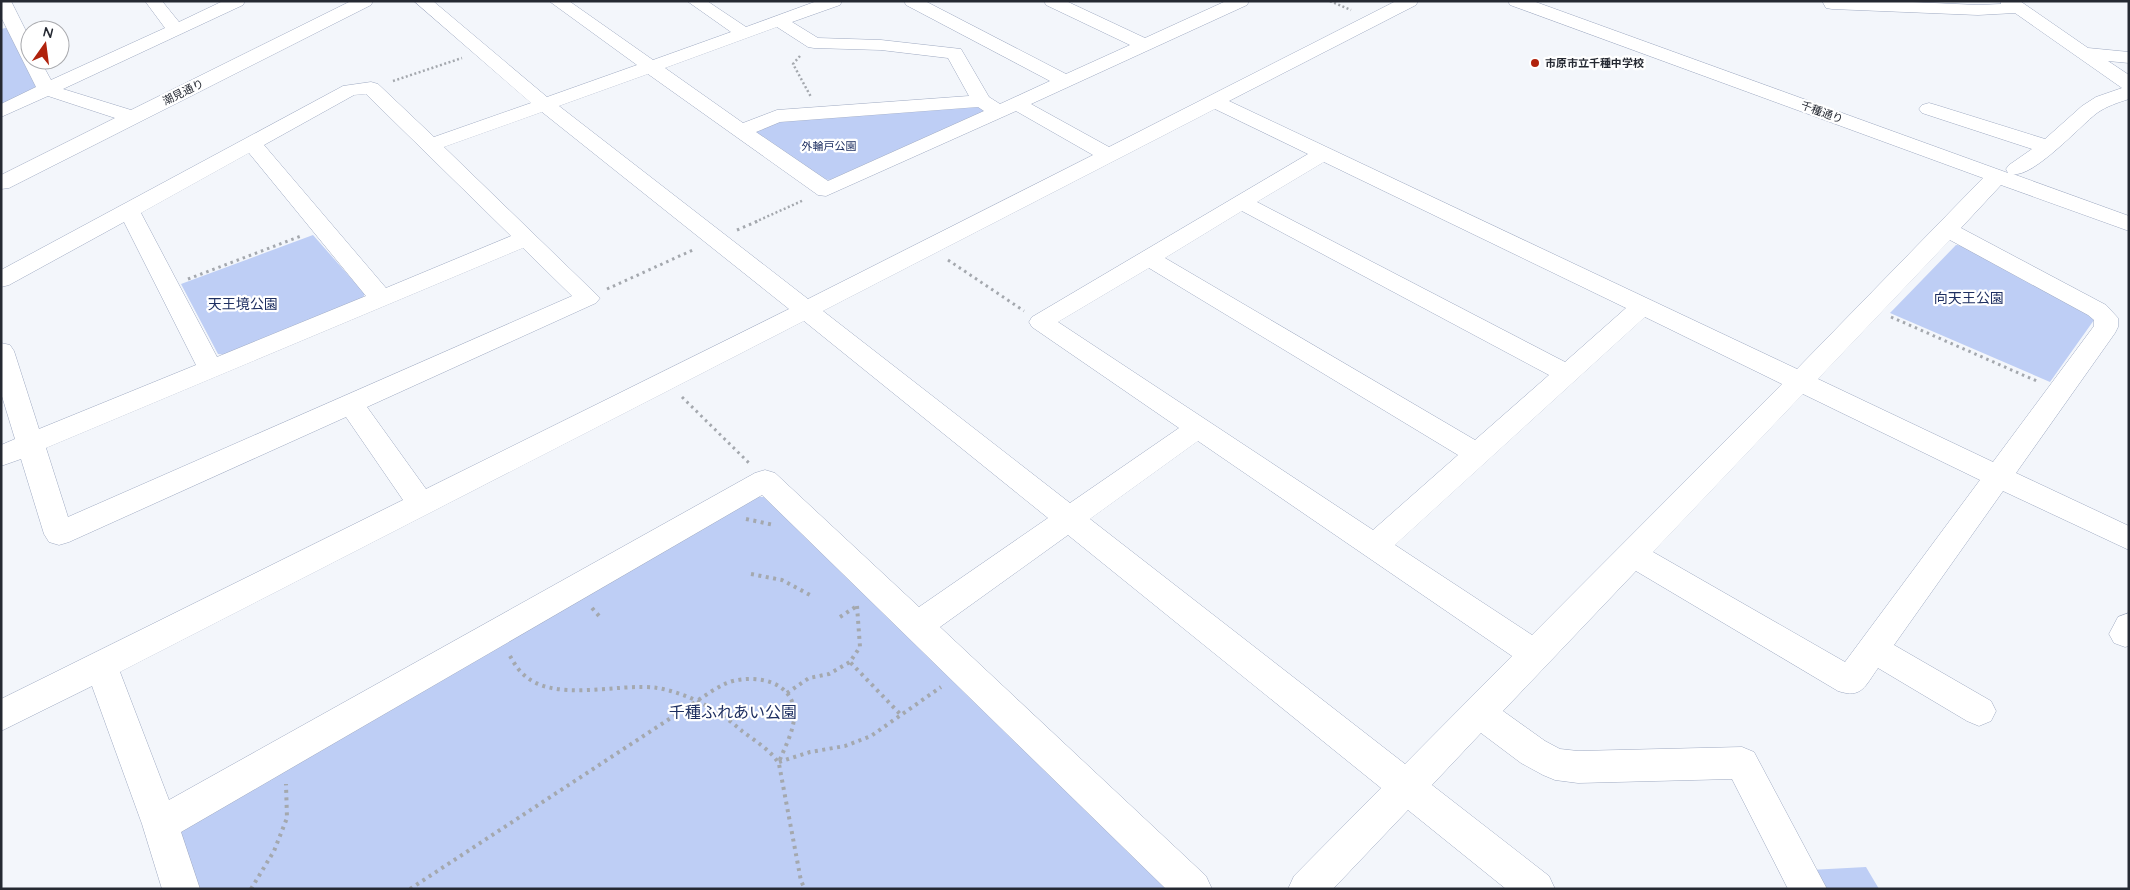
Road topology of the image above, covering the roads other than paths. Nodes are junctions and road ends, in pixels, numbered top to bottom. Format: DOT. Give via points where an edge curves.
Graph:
graph roads {
  1 [pos="2,1"];
  2 [pos="152,1"];
  3 [pos="237,1"];
  4 [pos="365,1"];
  5 [pos="422,1"];
  6 [pos="557,1"];
  7 [pos="696,1"];
  8 [pos="834,1"];
  9 [pos="912,1"];
  10 [pos="1052,1"];
  11 [pos="1241,1"];
  12 [pos="1410,1"];
  13 [pos="1516,1"];
  14 [pos="1547,1"];
  15 [pos="1830,1"];
  16 [pos="1197,5"];
  17 [pos="2013,5"];
  18 [pos="1215,13"];
  19 [pos="779,21"];
  20 [pos="8,27"];
  21 [pos="176,30"];
  22 [pos="744,33"];
  23 [pos="20,44"];
  24 [pos="1145,44"];
  25 [pos="2082,53"];
  26 [pos="2129,58"];
  27 [pos="649,67"];
  28 [pos="37,70"];
  29 [pos="1065,81"];
  30 [pos="2127,84"];
  31 [pos="47,90"];
  32 [pos="981,101"];
  33 [pos="1214,101"];
  34 [pos="544,104"];
  35 [pos="1007,107"];
  36 [pos="1930,109"];
  37 [pos="1,110"];
  38 [pos="132,117"];
  39 [pos="740,131"];
  40 [pos="252,143"];
  41 [pos="429,146"];
  42 [pos="2048,147"];
  43 [pos="1324,153"];
  44 [pos="1109,154"];
  45 [pos="2006,173"];
  46 [pos="1,183"];
  47 [pos="1241,202"];
  48 [pos="128,210"];
  49 [pos="2129,210"];
  50 [pos="2129,224"];
  51 [pos="1947,230"];
  52 [pos="525,239"];
  53 [pos="1149,258"];
  54 [pos="1,280"];
  55 [pos="382,299"];
  56 [pos="1643,306"];
  57 [pos="806,310"];
  58 [pos="1,352"];
  59 [pos="211,369"];
  60 [pos="1567,374"];
  61 [pos="1800,382"];
  62 [pos="351,404"];
  63 [pos="1199,427"];
  64 [pos="31,443"];
  65 [pos="1478,454"];
  66 [pos="1,456"];
  67 [pos="1997,476"];
  68 [pos="421,503"];
  69 [pos="1070,518"];
  70 [pos="2129,539"];
  71 [pos="1374,546"];
  72 [pos="1632,554"];
  73 [pos="917,626"];
  74 [pos="1873,648"];
  75 [pos="1535,654"];
  76 [pos="101,665"];
  77 [pos="1979,711"];
  78 [pos="1478,712"];
  79 [pos="1,716"];
  80 [pos="1408,786"];
  81 [pos="160,824"];
  82 [pos="1190,888"];
  83 [pos="181,889"];
  84 [pos="1307,889"];
  85 [pos="1536,889"];
  86 [pos="1808,889"];
  1 -- 20 [label="street"];
  2 -- 21 [label="street"];
  3 -- 21 [label="street"];
  4 -- 38 [label="street, 潮見通り"];
  5 -- 34 [label="street"];
  6 -- 27 [label="street"];
  7 -- 22 [label="street"];
  8 -- 19 [label="street"];
  9 -- 29 [label="street"];
  10 -- 24 [label="street"];
  11 -- 18 [label="street"];
  12 -- 33 [label="street"];
  13 -- 45 [label="street, 千種通り"];
  14 -- 45 [label="street, 千種通り"];
  15 -- 17 [label="street" via="1832,4 1978,10"];
  16 -- 18 [label="street"];
  17 -- 25 [label="street"];
  18 -- 24 [label="street"];
  19 -- 22 [label="street"];
  19 -- 32 [label="street" via="814,43 954,52"];
  20 -- 23 [label="street"];
  21 -- 31 [label="street"];
  22 -- 27 [label="street"];
  24 -- 29 [label="street"];
  25 -- 26 [label="street"];
  25 -- 30 [label="street"];
  27 -- 34 [label="street"];
  27 -- 39 [label="street"];
  28 -- 31 [label="street"];
  29 -- 35 [label="street"];
  30 -- 42 [label="street" via="2089,110"];
  31 -- 37 [label="street"];
  31 -- 38 [label="street"];
  32 -- 35 [label="street"];
  32 -- 39 [label="street" via="777,116"];
  33 -- 43 [label="street"];
  33 -- 44 [label="street"];
  34 -- 41 [label="street"];
  34 -- 57 [label="street"];
  35 -- 39 [label="street" via="826,190"];
  35 -- 44 [label="street"];
  36 -- 42 [label="street"];
  38 -- 46 [label="street, 潮見通り"];
  40 -- 41 [label="street" via="350,90 371,88"];
  40 -- 48 [label="street"];
  40 -- 55 [label="street"];
  41 -- 52 [label="street"];
  42 -- 45 [label="street"];
  43 -- 47 [label="street"];
  43 -- 56 [label="street"];
  44 -- 57 [label="street"];
  45 -- 49 [label="street, 千種通り"];
  45 -- 50 [label="street, 千種通り"];
  45 -- 51 [label="street"];
  47 -- 53 [label="street"];
  47 -- 60 [label="street"];
  48 -- 54 [label="street"];
  48 -- 59 [label="street"];
  51 -- 61 [label="street"];
  51 -- 67 [label="street" via="2106,318 2106,327"];
  52 -- 55 [label="street"];
  52 -- 62 [label="street" via="588,298"];
  53 -- 63 [label="street" via="1041,322"];
  53 -- 65 [label="street"];
  55 -- 59 [label="street"];
  56 -- 60 [label="street"];
  56 -- 61 [label="street"];
  57 -- 68 [label="street"];
  57 -- 69 [label="street"];
  58 -- 64 [label="street"];
  59 -- 64 [label="street"];
  60 -- 65 [label="street"];
  61 -- 67 [label="street"];
  61 -- 72 [label="street"];
  62 -- 64 [label="street" via="60,534"];
  62 -- 68 [label="street"];
  63 -- 69 [label="street"];
  63 -- 71 [label="street"];
  64 -- 66 [label="street"];
  65 -- 71 [label="street"];
  67 -- 70 [label="street"];
  67 -- 74 [label="street"];
  68 -- 76 [label="street"];
  69 -- 73 [label="street"];
  69 -- 80 [label="street"];
  71 -- 75 [label="street"];
  72 -- 74 [label="street" via="1850,681"];
  72 -- 75 [label="street"];
  73 -- 81 [label="street" via="765,480"];
  73 -- 82 [label="street"];
  74 -- 77 [label="street"];
  75 -- 78 [label="street"];
  76 -- 79 [label="street"];
  76 -- 81 [label="street"];
  78 -- 80 [label="street"];
  78 -- 86 [label="street" via="1555,764 1578,767 1742,763"];
  80 -- 84 [label="street"];
  80 -- 85 [label="street"];
  81 -- 83 [label="street"];
}
